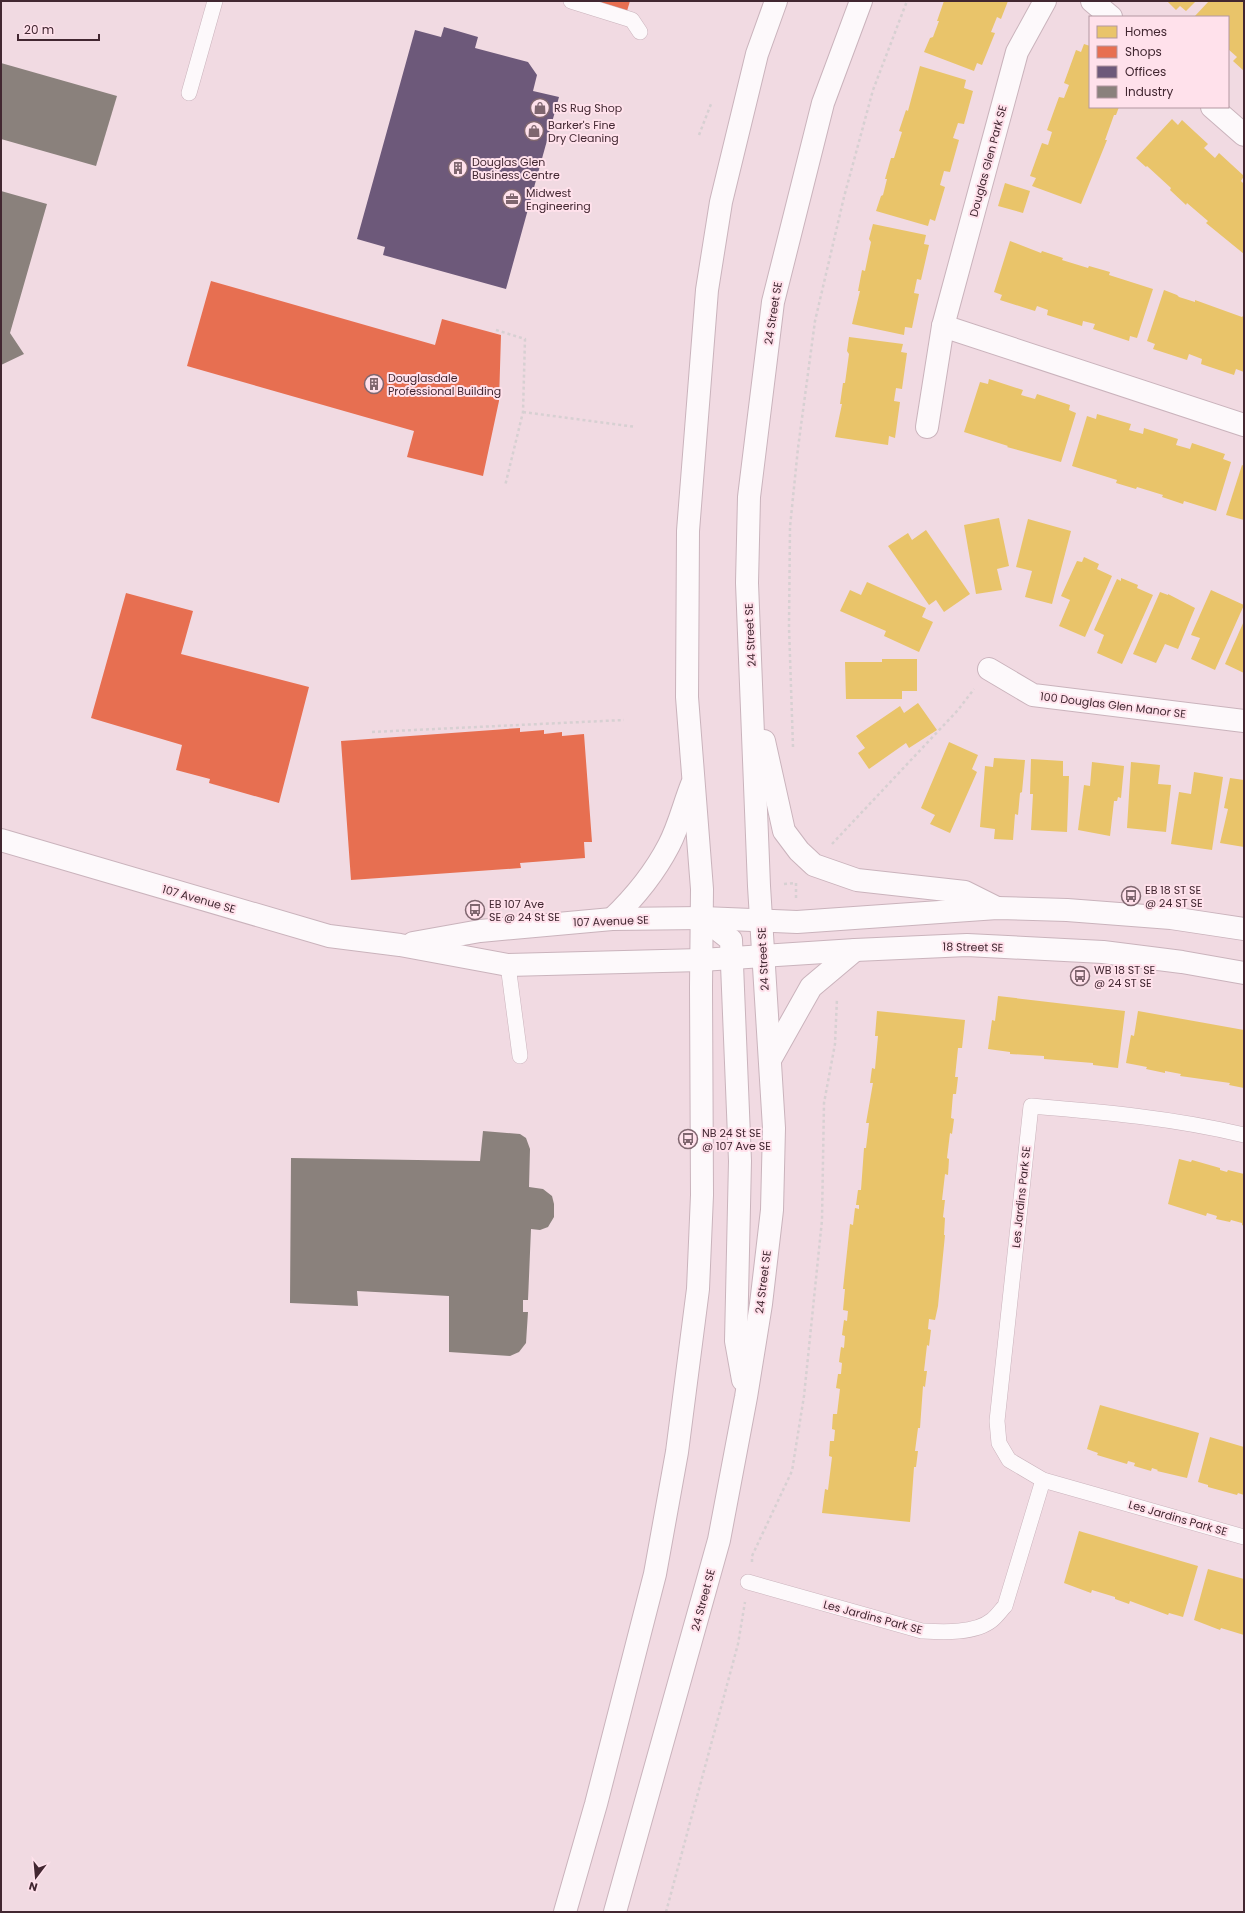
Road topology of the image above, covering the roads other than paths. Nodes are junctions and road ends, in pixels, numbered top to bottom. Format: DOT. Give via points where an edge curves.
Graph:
graph roads {
  1 [pos="215,1"];
  2 [pos="571,1"];
  3 [pos="776,1"];
  4 [pos="861,1"];
  5 [pos="1045,1"];
  6 [pos="1092,1"];
  7 [pos="1110,16"];
  8 [pos="640,32"];
  9 [pos="189,93"];
  10 [pos="1213,108"];
  11 [pos="1244,135"];
  12 [pos="943,326"];
  13 [pos="1244,425"];
  14 [pos="927,428"];
  15 [pos="989,669"];
  16 [pos="752,684"];
  17 [pos="1244,721"];
  18 [pos="694,778"];
  19 [pos="1,840"];
  20 [pos="996,908"];
  21 [pos="702,918"];
  22 [pos="612,919"];
  23 [pos="761,922"];
  24 [pos="1244,929"];
  25 [pos="400,946"];
  26 [pos="855,950"];
  27 [pos="763,956"];
  28 [pos="732,957"];
  29 [pos="701,960"];
  30 [pos="508,965"];
  31 [pos="1244,973"];
  32 [pos="520,1056"];
  33 [pos="771,1058"];
  34 [pos="1244,1135"];
  35 [pos="746,1397"];
  36 [pos="1043,1480"];
  37 [pos="1244,1537"];
  38 [pos="748,1582"];
  39 [pos="565,1912"];
  40 [pos="615,1912"];
  1 -- 9 [label="lane"];
  2 -- 8 [label="lane" via="632,20"];
  3 -- 18 [label="main road" via="757,54 721,202 707,290 688,531 687,697"];
  4 -- 16 [label="main road, 24 Street SE" via="823,102 773,302 749,497 747,583"];
  5 -- 12 [label="main road, Douglas Glen Park SE" via="1017,52"];
  6 -- 7 [label="main road"];
  10 -- 11 [label="main road"];
  12 -- 13 [label="main road"];
  12 -- 14 [label="main road, Douglas Glen Park SE"];
  15 -- 17 [label="main road, 100 Douglas Glen Manor SE" via="1032,696"];
  16 -- 20 [label="main road" via="784,830 799,851 814,864 857,880 965,892"];
  16 -- 23 [label="main road, 24 Street SE"];
  18 -- 21 [label="main road"];
  18 -- 22 [label="main road" via="670,844 648,881"];
  19 -- 25 [label="main road, 107 Avenue SE" via="329,936"];
  20 -- 23 [label="main road" via="797,922"];
  20 -- 24 [label="main road" via="1067,910 1171,918"];
  21 -- 22 [label="main road, 107 Avenue SE"];
  21 -- 23 [label="main road"];
  21 -- 28 [label="main road" via="730,938"];
  21 -- 29 [label="main road"];
  22 -- 25 [label="main road, 107 Avenue SE" via="480,931"];
  23 -- 27 [label="main road, 24 Street SE"];
  25 -- 30 [label="main road, 107 Avenue SE"];
  26 -- 27 [label="main road, 18 Street SE"];
  26 -- 31 [label="main road, 18 Street SE" via="967,945 1103,952"];
  26 -- 33 [label="main road" via="811,987"];
  27 -- 28 [label="main road, 18 Street SE"];
  27 -- 33 [label="main road, 24 Street SE"];
  28 -- 29 [label="main road, 18 Street SE"];
  28 -- 35 [label="main road" via="740,1161 736,1341"];
  29 -- 30 [label="main road, 107 Avenue SE"];
  29 -- 39 [label="main road" via="702,1188 698,1289 677,1452 655,1574 596,1804"];
  30 -- 32 [label="lane"];
  33 -- 35 [label="main road, 24 Street SE" via="774,1128 772,1210 761,1304"];
  34 -- 36 [label="lane, Les Jardins Park SE" via="1206,1126 1112,1112 1031,1106 997,1421 999,1443 1008,1460"];
  35 -- 40 [label="main road, 24 Street SE" via="719,1540"];
  36 -- 37 [label="lane, Les Jardins Park SE"];
  36 -- 38 [label="lane, Les Jardins Park SE" via="1005,1606 992,1621 971,1629 948,1632 922,1631"];
}
